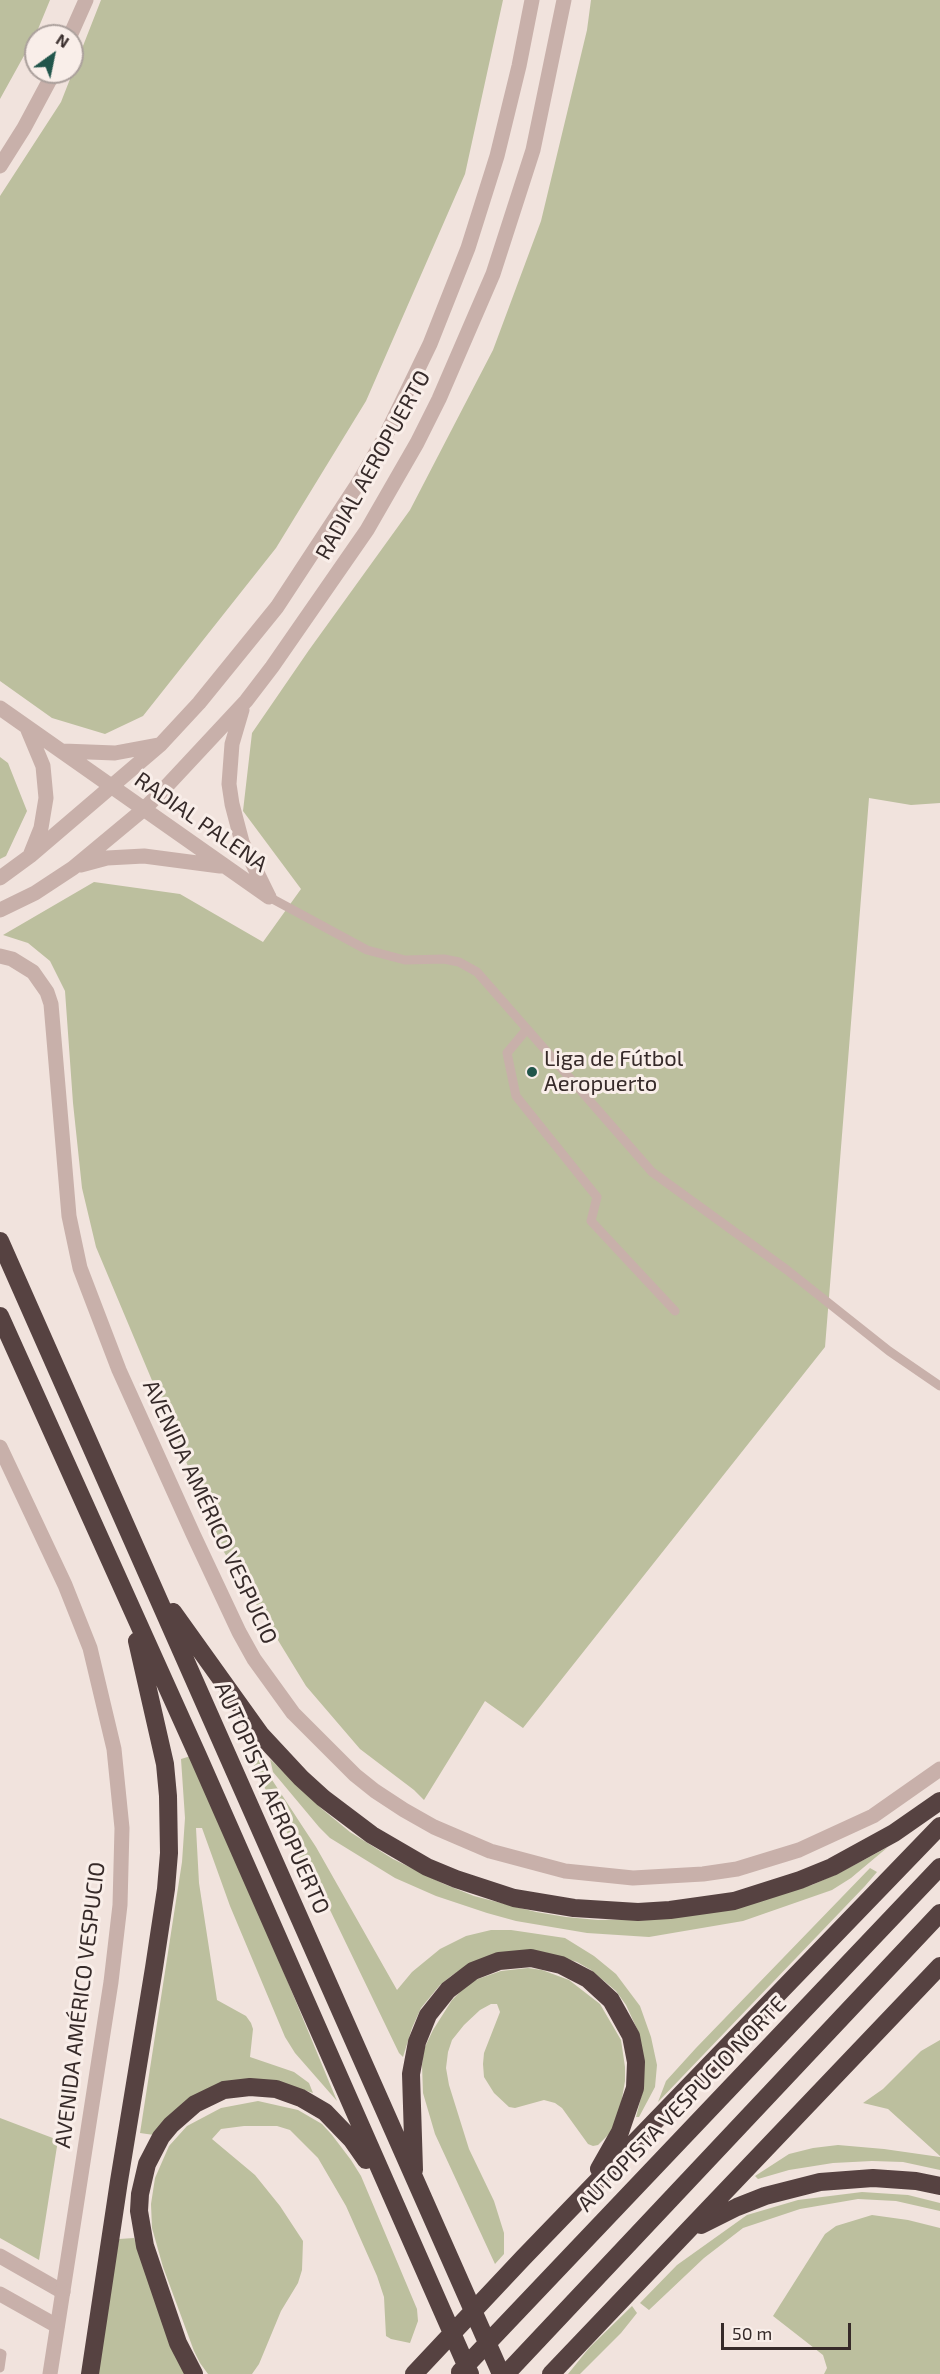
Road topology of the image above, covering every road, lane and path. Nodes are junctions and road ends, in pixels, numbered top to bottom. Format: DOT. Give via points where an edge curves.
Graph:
graph roads {
  1 [pos="86,0"];
  2 [pos="532,0"];
  3 [pos="564,0"];
  4 [pos="75,24"];
  5 [pos="48,84"];
  6 [pos="0,166"];
  7 [pos="246,701"];
  8 [pos="0,708"];
  9 [pos="27,727"];
  10 [pos="161,744"];
  11 [pos="62,751"];
  12 [pos="111,786"];
  13 [pos="144,809"];
  14 [pos="30,856"];
  15 [pos="223,866"];
  16 [pos="73,868"];
  17 [pos="0,878"];
  18 [pos="269,897"];
  19 [pos="0,910"];
  20 [pos="0,956"];
  21 [pos="526,1029"];
  22 [pos="0,1241"];
  23 [pos="675,1311"];
  24 [pos="0,1317"];
  25 [pos="940,1386"];
  26 [pos="0,1447"];
  27 [pos="153,1587"];
  28 [pos="125,1595"];
  29 [pos="940,1769"];
  30 [pos="940,1801"];
  31 [pos="940,1826"];
  32 [pos="940,1867"];
  33 [pos="940,1913"];
  34 [pos="940,1966"];
  35 [pos="414,2179"];
  36 [pos="940,2186"];
  37 [pos="581,2198"];
  38 [pos="393,2202"];
  39 [pos="682,2237"];
  40 [pos="0,2256"];
  41 [pos="63,2292"];
  42 [pos="0,2294"];
  43 [pos="57,2326"];
  44 [pos="0,2353"];
  45 [pos="0,2368"];
  46 [pos="50,2374"];
  47 [pos="90,2374"];
  48 [pos="194,2374"];
  49 [pos="414,2374"];
  50 [pos="458,2374"];
  51 [pos="470,2374"];
  52 [pos="501,2374"];
  53 [pos="506,2374"];
  54 [pos="551,2374"];
  1 -- 4 [label="street"];
  2 -- 10 [label="street, RADIAL AEROPUERTO" via="509,111 483,204 450,297 409,388 359,482 299,575 236,659"];
  3 -- 7 [label="street, RADIAL AEROPUERTO" via="521,192 460,353 417,443 367,531"];
  5 -- 6 [label="street"];
  7 -- 13 [label="street, RADIAL AEROPUERTO"];
  7 -- 18 [label="street, RADIAL PALENA" via="232,744 229,784 242,842"];
  8 -- 9 [label="street, RADIAL PALENA"];
  9 -- 11 [label="street, RADIAL PALENA"];
  9 -- 14 [label="street" via="43,766 46,798 41,828"];
  10 -- 11 [label="street" via="115,753"];
  10 -- 12 [label="street, RADIAL AEROPUERTO"];
  11 -- 12 [label="street, RADIAL PALENA"];
  12 -- 13 [label="street, RADIAL PALENA"];
  12 -- 14 [label="street, RADIAL AEROPUERTO"];
  13 -- 15 [label="street, RADIAL PALENA"];
  13 -- 16 [label="street, RADIAL AEROPUERTO"];
  14 -- 17 [label="street, RADIAL AEROPUERTO"];
  15 -- 16 [label="street, RADIAL AEROPUERTO" via="123,856"];
  15 -- 18 [label="street, RADIAL PALENA"];
  16 -- 19 [label="street, RADIAL AEROPUERTO"];
  18 -- 21 [label="lane" via="367,950 405,960 459,962 477,972"];
  20 -- 29 [label="street, AVENIDA AMÉRICO VESPUCIO" via="33,972 51,1004 69,1216 80,1268 132,1401 254,1659 293,1713 355,1775 404,1810 489,1851 566,1871 633,1878 737,1869 799,1850 873,1816"];
  21 -- 23 [label="lane" via="507,1053 516,1096 597,1197 591,1221"];
  21 -- 25 [label="lane" via="652,1172"];
  22 -- 27 [label="highway, AUTOPISTA AEROPUERTO"];
  24 -- 28 [label="highway"];
  26 -- 41 [label="street, AVENIDA AMÉRICO VESPUCIO" via="61,1575 90,1648 106,1710 119,1789 122,1866 116,1943"];
  27 -- 30 [label="highway" via="261,1735 323,1798 372,1835 427,1867 514,1898 574,1908 638,1912 734,1901 832,1867 894,1833"];
  27 -- 35 [label="highway, AUTOPISTA AEROPUERTO"];
  28 -- 38 [label="highway"];
  28 -- 47 [label="highway" via="165,1764 169,1853"];
  31 -- 37 [label="highway"];
  32 -- 50 [label="highway, AUTOPISTA VESPUCIO NORTE"];
  33 -- 53 [label="highway"];
  34 -- 39 [label="highway"];
  35 -- 37 [label="highway" via="411,2074 417,2042 428,2015 448,1990 473,1971 499,1961 531,1958 575,1971 600,1989 619,2012 635,2048 635,2088 627,2117"];
  35 -- 52 [label="highway, AUTOPISTA AEROPUERTO"];
  36 -- 39 [label="highway" via="873,2178 793,2187 737,2206"];
  37 -- 49 [label="highway"];
  38 -- 48 [label="highway" via="346,2134 325,2112 301,2098 263,2087 237,2088 209,2096 182,2114 161,2137 147,2164 139,2211 145,2246 177,2343"];
  38 -- 51 [label="highway"];
  39 -- 54 [label="highway"];
  40 -- 41 [label="street"];
  41 -- 43 [label="street, AVENIDA AMÉRICO VESPUCIO"];
  42 -- 43 [label="street"];
  43 -- 46 [label="street, AVENIDA AMÉRICO VESPUCIO"];
  44 -- 45 [label="lane"];
}
